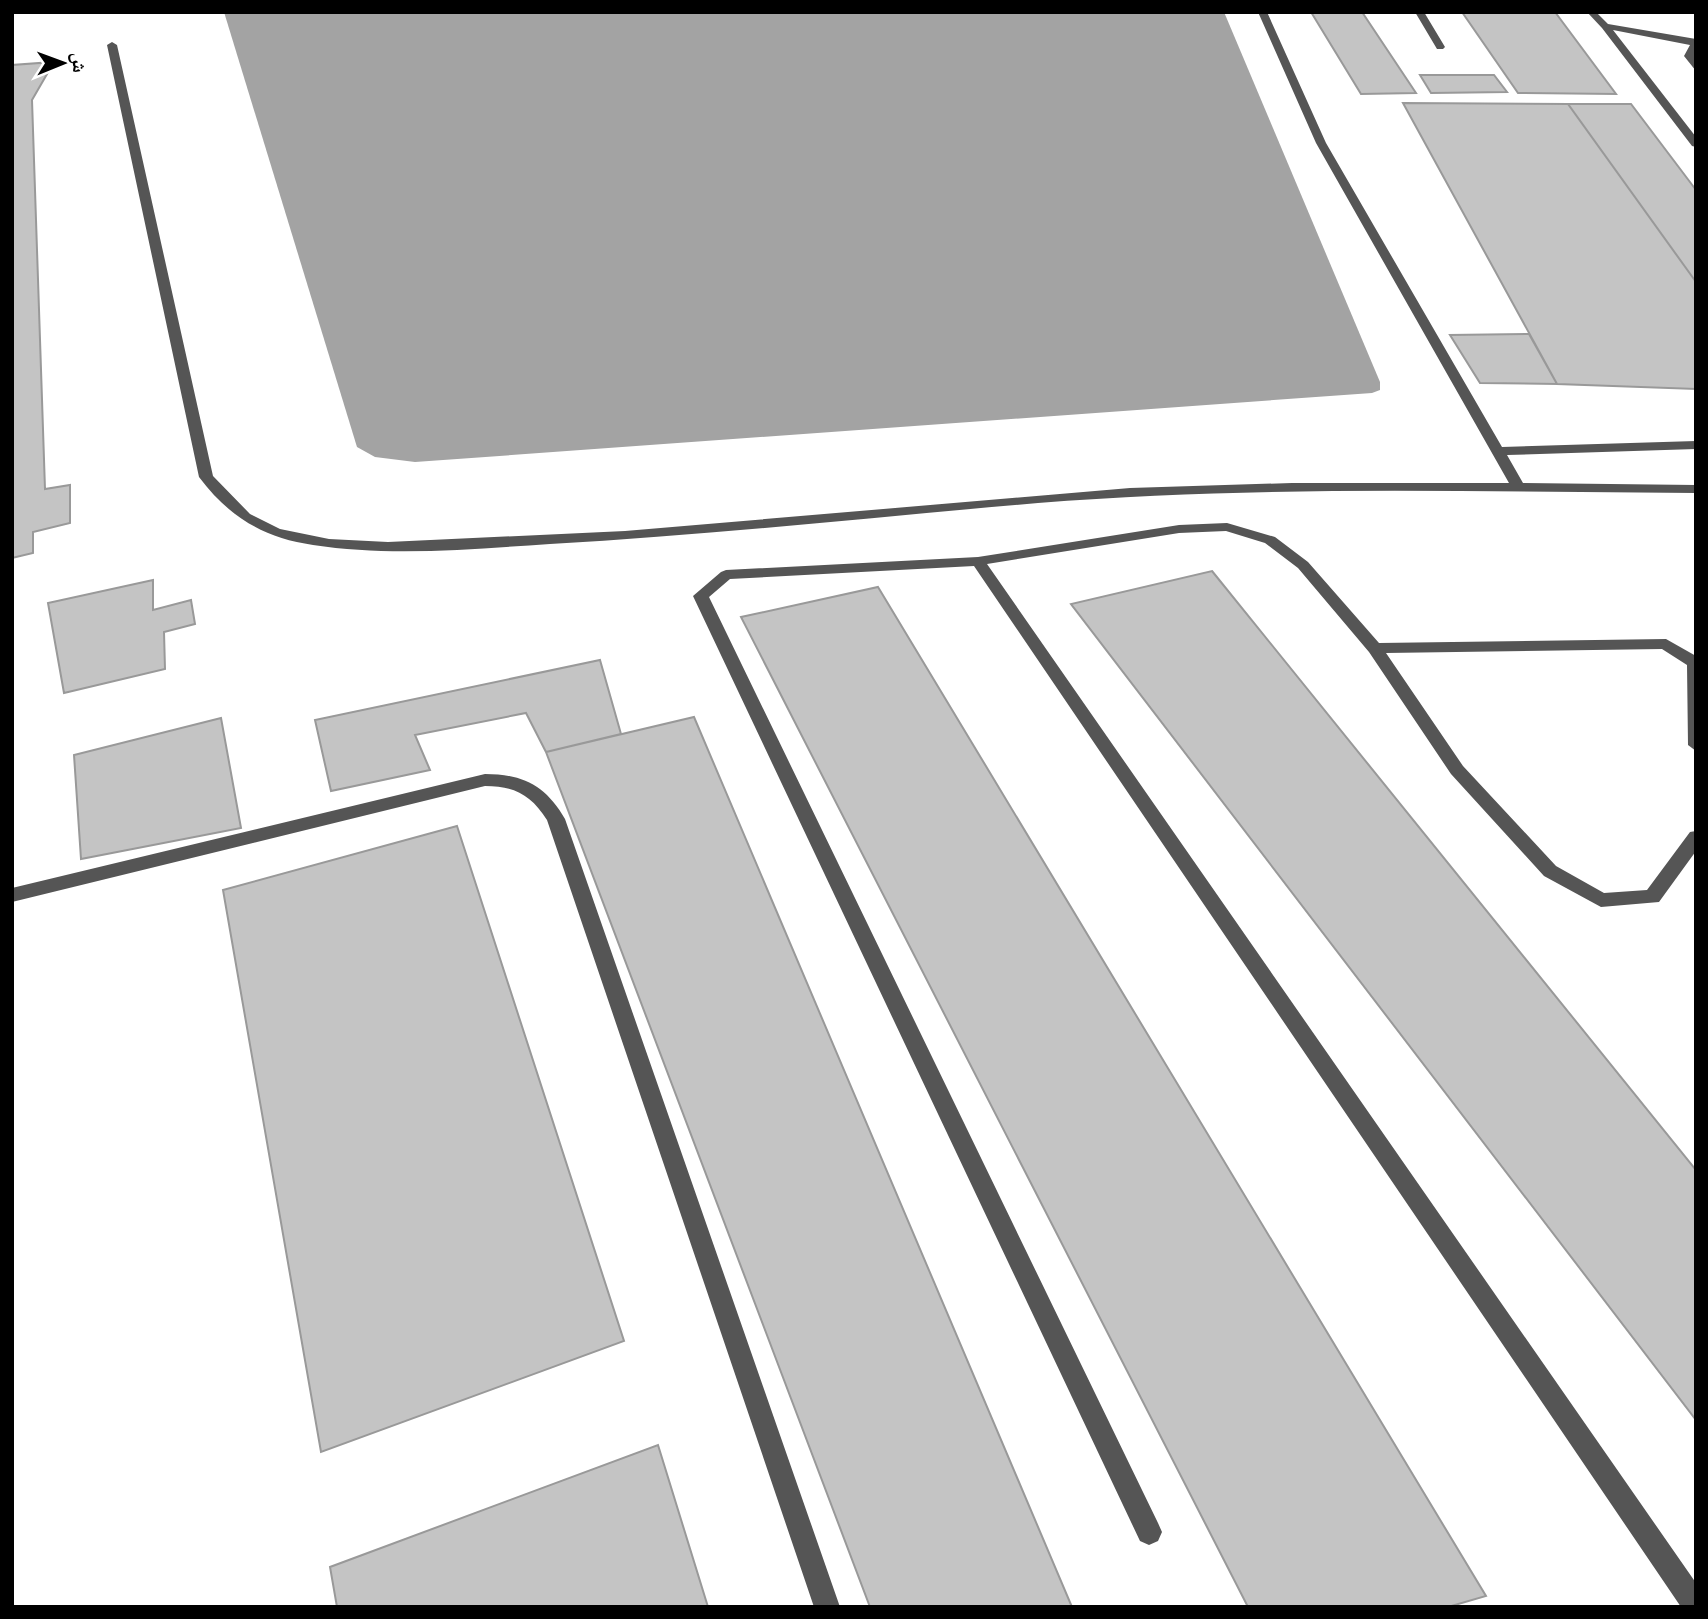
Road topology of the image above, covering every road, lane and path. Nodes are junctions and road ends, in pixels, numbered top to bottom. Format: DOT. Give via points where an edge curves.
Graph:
graph roads {
  1 [pos="1262,12"];
  2 [pos="1419,12"];
  3 [pos="1591,12"];
  4 [pos="1605,26"];
  5 [pos="1695,42"];
  6 [pos="112,45"];
  7 [pos="1440,47"];
  8 [pos="1696,68"];
  9 [pos="1696,144"];
  10 [pos="1696,444"];
  11 [pos="1498,451"];
  12 [pos="1519,488"];
  13 [pos="1696,489"];
  14 [pos="978,561"];
  15 [pos="1375,648"];
  16 [pos="1696,745"];
  17 [pos="1696,837"];
  18 [pos="12,895"];
  19 [pos="1149,1532"];
  20 [pos="1696,1606"];
  21 [pos="827,1607"];
  1 -- 11 [label="lane" via="1321,143"];
  2 -- 7 [label="lane"];
  3 -- 4 [label="lane"];
  4 -- 5 [label="lane"];
  4 -- 9 [label="lane"];
  5 -- 8 [label="lane" via="1689,56"];
  6 -- 12 [label="lane" via="206,477 223,501 248,521 286,536 365,545 430,546 666,533 1186,489"];
  10 -- 11 [label="lane"];
  11 -- 12 [label="lane"];
  12 -- 13 [label="lane"];
  14 -- 15 [label="lane" via="1179,529 1227,527 1270,540 1303,565"];
  14 -- 19 [label="lane" via="726,575 701,596"];
  14 -- 20 [label="lane"];
  15 -- 16 [label="lane" via="1666,645 1695,663"];
  15 -- 17 [label="lane" via="1457,770 1550,871 1601,900 1652,897"];
  18 -- 21 [label="lane" via="485,780 527,786 544,799 556,818"];
}
